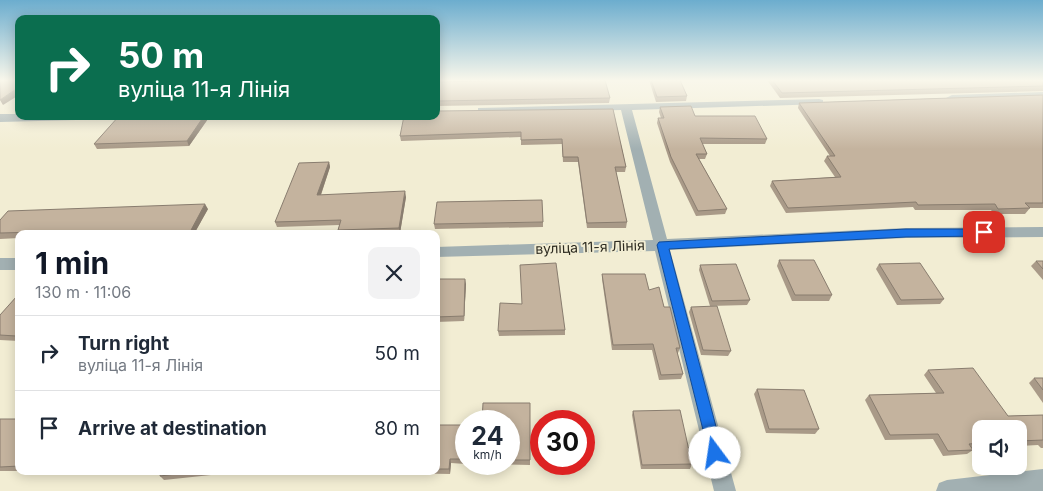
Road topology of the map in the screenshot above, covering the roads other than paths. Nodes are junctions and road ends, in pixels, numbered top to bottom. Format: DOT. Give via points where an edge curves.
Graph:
graph roads {
  1 [pos="802,103"];
  2 [pos="626,108"];
  3 [pos="466,111"];
  4 [pos="0,118"];
  5 [pos="15,118"];
  6 [pos="1043,232"];
  7 [pos="663,245"];
  8 [pos="440,252"];
  9 [pos="0,264"];
  10 [pos="15,264"];
  11 [pos="1043,480"];
  12 [pos="725,491"];
  13 [pos="947,491"];
  1 -- 2 [label="street"];
  2 -- 3 [label="street"];
  2 -- 7 [label="street"];
  4 -- 5 [label="street"];
  6 -- 7 [label="street, вуліца 11-я Лінія" via="906,233"];
  7 -- 8 [label="street, вуліца 11-я Лінія"];
  7 -- 12 [label="street"];
  9 -- 10 [label="street"];
  11 -- 13 [label="street"];
}
